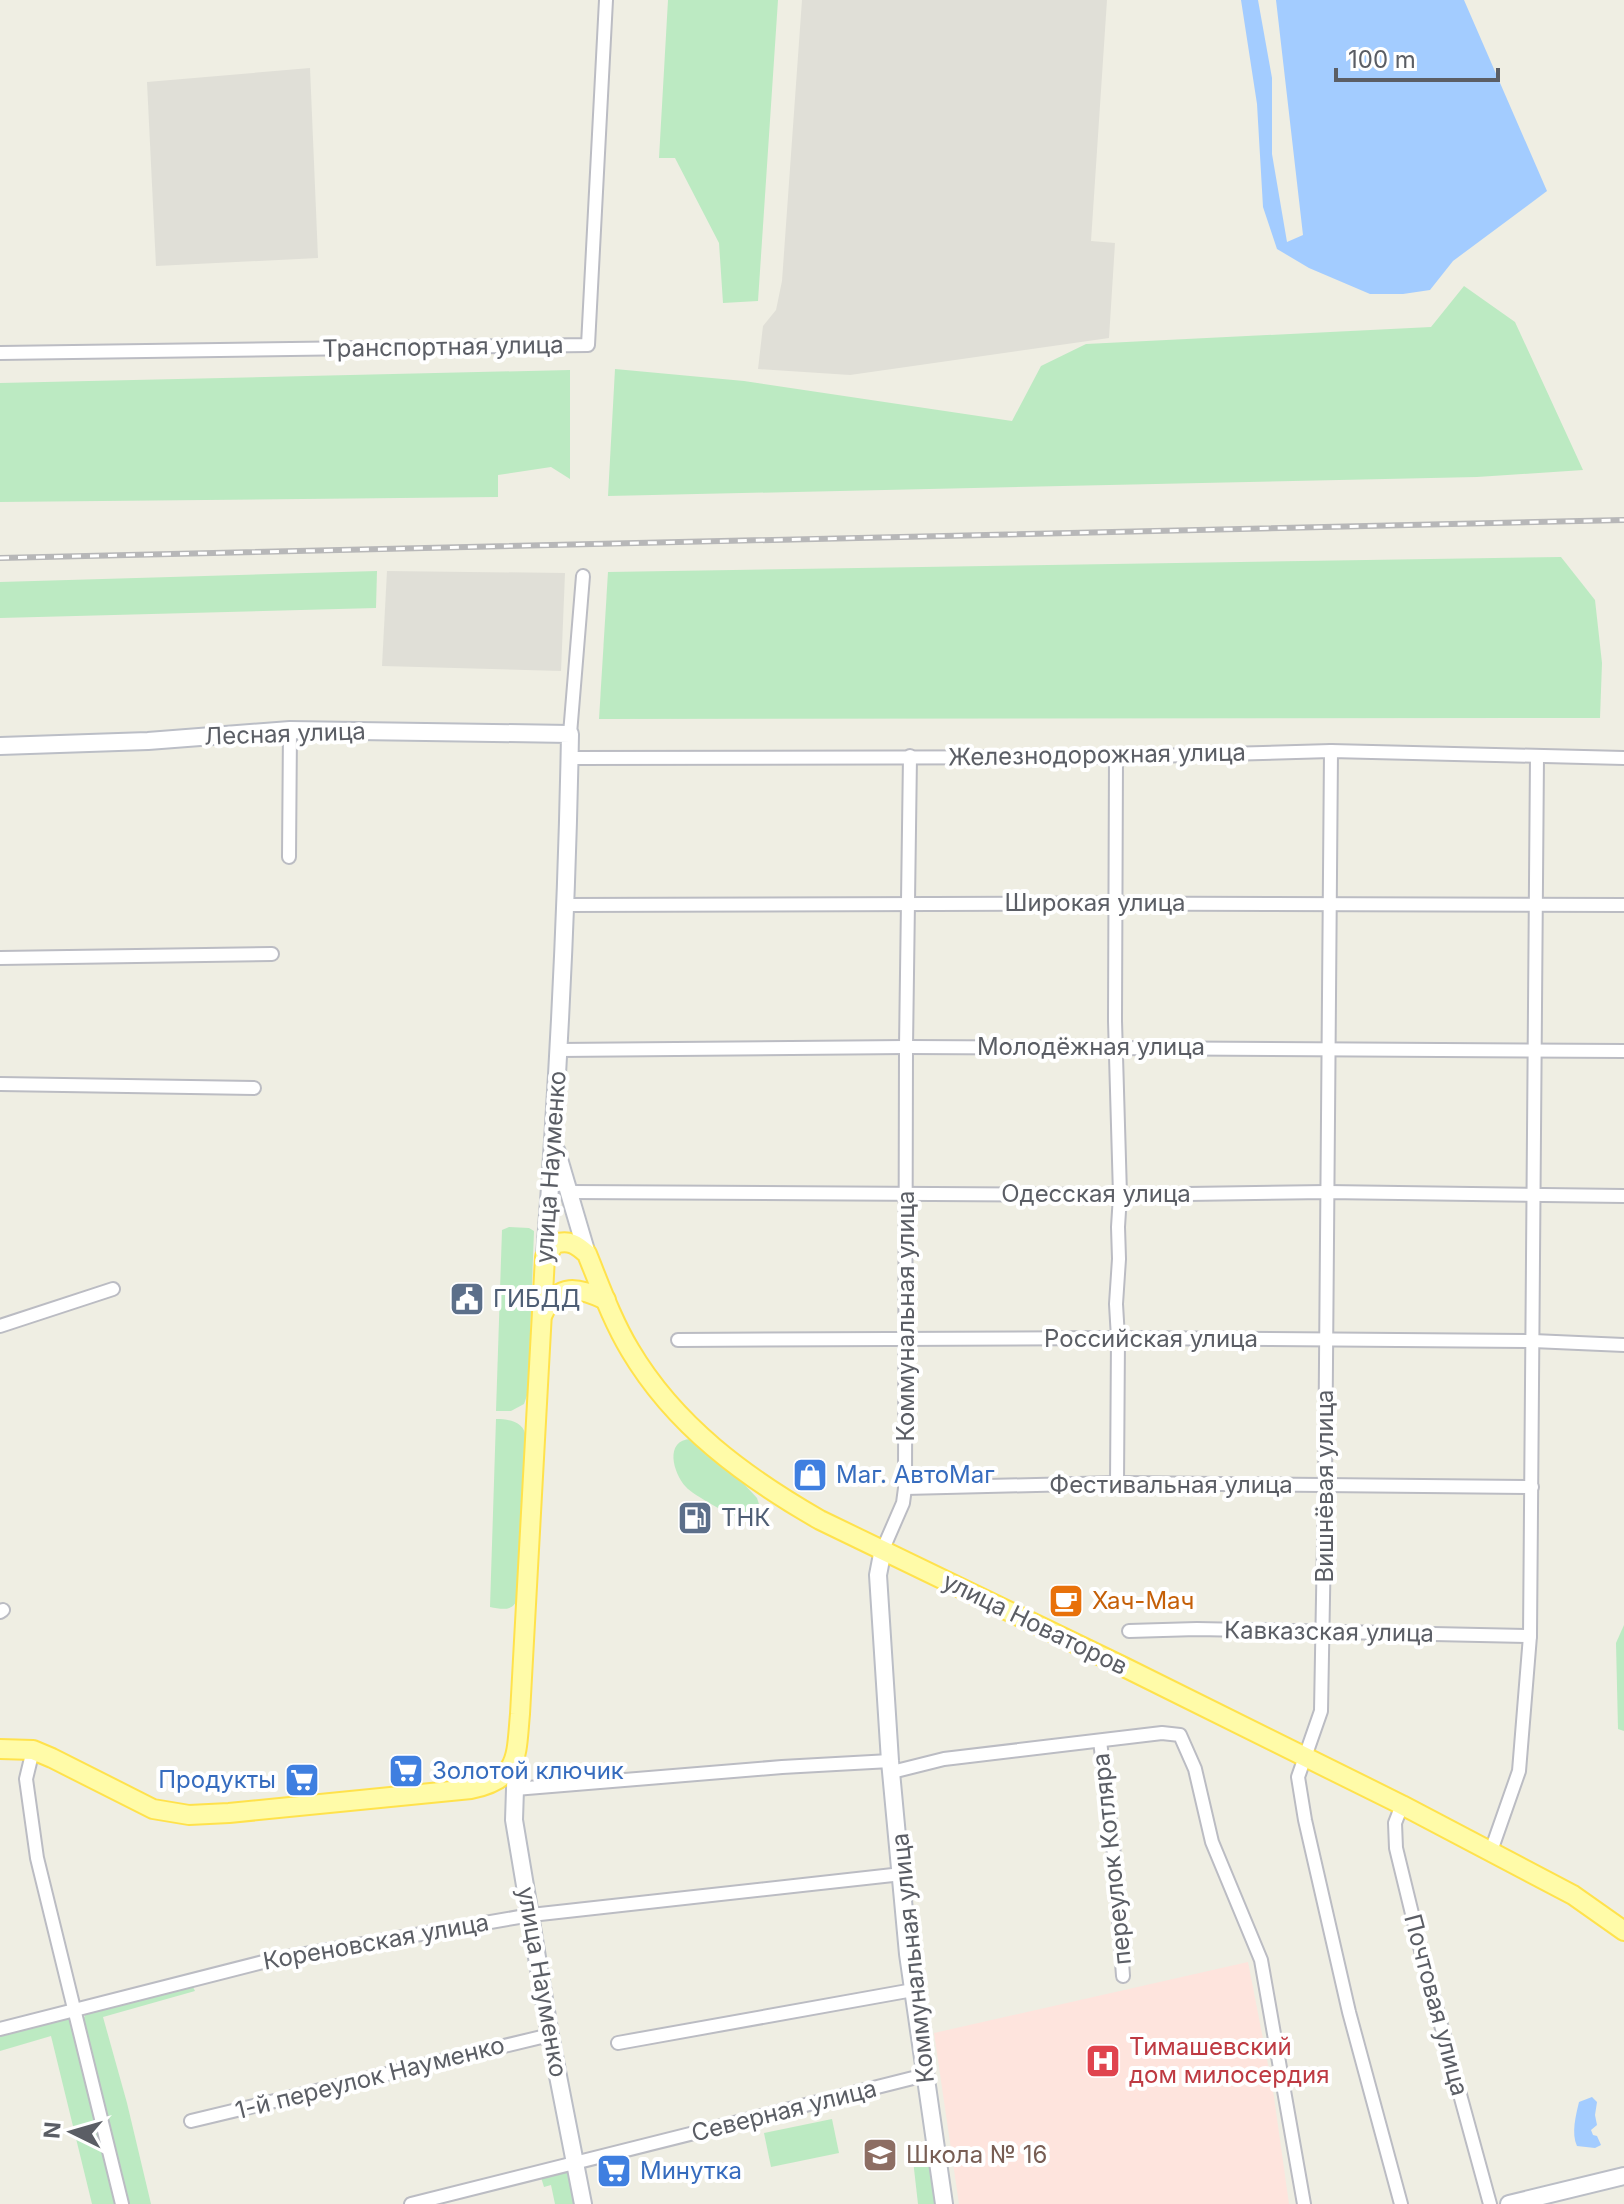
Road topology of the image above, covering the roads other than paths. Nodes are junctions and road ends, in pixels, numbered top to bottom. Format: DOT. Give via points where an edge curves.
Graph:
graph roads {
  1 [pos="606,0"];
  2 [pos="0,353"];
  3 [pos="583,576"];
  4 [pos="290,730"];
  5 [pos="570,734"];
  6 [pos="0,746"];
  7 [pos="1331,751"];
  8 [pos="910,756"];
  9 [pos="1537,756"];
  10 [pos="1116,757"];
  11 [pos="569,758"];
  12 [pos="1624,758"];
  13 [pos="289,857"];
  14 [pos="908,902"];
  15 [pos="1330,902"];
  16 [pos="1534,904"];
  17 [pos="566,905"];
  18 [pos="1116,905"];
  19 [pos="1624,905"];
  20 [pos="272,954"];
  21 [pos="0,958"];
  22 [pos="906,1047"];
  23 [pos="1115,1048"];
  24 [pos="1328,1049"];
  25 [pos="558,1050"];
  26 [pos="1534,1050"];
  27 [pos="1624,1051"];
  28 [pos="0,1084"];
  29 [pos="254,1088"];
  30 [pos="554,1139"];
  31 [pos="569,1192"];
  32 [pos="1327,1192"];
  33 [pos="906,1194"];
  34 [pos="1120,1195"];
  35 [pos="1533,1195"];
  36 [pos="1624,1196"];
  37 [pos="587,1254"];
  38 [pos="545,1257"];
  39 [pos="113,1289"];
  40 [pos="555,1290"];
  41 [pos="606,1300"];
  42 [pos="0,1326"];
  43 [pos="1118,1338"];
  44 [pos="678,1340"];
  45 [pos="906,1340"];
  46 [pos="1326,1340"];
  47 [pos="1533,1341"];
  48 [pos="1624,1345"];
  49 [pos="1117,1483"];
  50 [pos="1325,1485"];
  51 [pos="1532,1487"];
  52 [pos="905,1488"];
  53 [pos="883,1549"];
  54 [pos="1129,1631"];
  55 [pos="1323,1632"];
  56 [pos="1530,1636"];
  57 [pos="1100,1741"];
  58 [pos="0,1749"];
  59 [pos="33,1750"];
  60 [pos="1304,1756"];
  61 [pos="516,1758"];
  62 [pos="891,1766"];
  63 [pos="515,1789"];
  64 [pos="1402,1805"];
  65 [pos="1491,1851"];
  66 [pos="902,1874"];
  67 [pos="1592,1908"];
  68 [pos="531,1915"];
  69 [pos="1624,1917"];
  70 [pos="1624,1931"];
  71 [pos="1123,1976"];
  72 [pos="913,1990"];
  73 [pos="74,2010"];
  74 [pos="0,2029"];
  75 [pos="550,2035"];
  76 [pos="618,2043"];
  77 [pos="925,2075"];
  78 [pos="191,2121"];
  79 [pos="575,2163"];
  80 [pos="1624,2176"];
  81 [pos="122,2204"];
  82 [pos="411,2204"];
  83 [pos="583,2204"];
  84 [pos="944,2204"];
  85 [pos="1304,2204"];
  86 [pos="1401,2204"];
  87 [pos="1490,2204"];
  88 [pos="1509,2204"];
  1 -- 2 [label="street, Транспортная улица" via="588,345"];
  3 -- 5 [label="street, улица Науменко"];
  4 -- 5 [label="main road, Лесная улица"];
  4 -- 6 [label="main road, Лесная улица"];
  4 -- 13 [label="street"];
  5 -- 11 [label="main road, улица Науменко"];
  7 -- 9 [label="street, Железнодорожная улица"];
  7 -- 10 [label="street, Железнодорожная улица"];
  7 -- 15 [label="street, Вишнёвая улица"];
  8 -- 10 [label="street, Железнодорожная улица"];
  8 -- 11 [label="street, Железнодорожная улица"];
  8 -- 14 [label="street, Коммунальная улица"];
  9 -- 12 [label="street, Железнодорожная улица"];
  9 -- 16 [label="street"];
  10 -- 18 [label="street"];
  11 -- 17 [label="main road, улица Науменко"];
  14 -- 17 [label="street, Широкая улица"];
  14 -- 18 [label="street, Широкая улица"];
  14 -- 22 [label="street, Коммунальная улица"];
  15 -- 16 [label="street, Широкая улица"];
  15 -- 18 [label="street, Широкая улица"];
  15 -- 24 [label="street, Вишнёвая улица"];
  16 -- 19 [label="street, Широкая улица"];
  16 -- 26 [label="street"];
  17 -- 25 [label="main road, улица Науменко"];
  18 -- 23 [label="street"];
  20 -- 21 [label="street"];
  22 -- 23 [label="street, Молодёжная улица"];
  22 -- 25 [label="street, Молодёжная улица"];
  22 -- 33 [label="street, Коммунальная улица"];
  23 -- 24 [label="street, Молодёжная улица"];
  23 -- 34 [label="street"];
  24 -- 26 [label="street, Молодёжная улица"];
  24 -- 32 [label="street, Вишнёвая улица"];
  25 -- 30 [label="main road, улица Науменко"];
  26 -- 27 [label="street, Молодёжная улица"];
  26 -- 35 [label="street"];
  28 -- 29 [label="street"];
  30 -- 31 [label="main road, улица Новаторов"];
  30 -- 38 [label="main road, улица Науменко"];
  31 -- 33 [label="street, Одесская улица"];
  31 -- 37 [label="main road, улица Новаторов"];
  32 -- 34 [label="street, Одесская улица"];
  32 -- 35 [label="street, Одесская улица"];
  32 -- 46 [label="street, Вишнёвая улица"];
  33 -- 34 [label="street, Одесская улица"];
  33 -- 45 [label="street, Коммунальная улица"];
  34 -- 43 [label="street"];
  35 -- 36 [label="street, Одесская улица"];
  35 -- 47 [label="street"];
  37 -- 38 [label="main road" via="562,1242"];
  37 -- 40 [label="main road" via="582,1273"];
  37 -- 41 [label="main road, улица Новаторов"];
  38 -- 40 [label="main road, улица Науменко"];
  39 -- 42 [label="street"];
  40 -- 41 [label="main road" via="586,1291"];
  40 -- 61 [label="main road, улица Науменко" via="541,1316"];
  41 -- 53 [label="main road, улица Новаторов" via="651,1384 699,1436 782,1498"];
  43 -- 45 [label="street, Российская улица"];
  43 -- 46 [label="street, Российская улица"];
  43 -- 49 [label="street"];
  44 -- 45 [label="street, Российская улица"];
  45 -- 52 [label="street, Коммунальная улица"];
  46 -- 47 [label="street, Российская улица"];
  46 -- 50 [label="street, Вишнёвая улица"];
  47 -- 48 [label="street, Российская улица"];
  47 -- 51 [label="street"];
  49 -- 50 [label="street, Фестивальная улица"];
  49 -- 52 [label="street, Фестивальная улица"];
  50 -- 51 [label="street, Фестивальная улица"];
  50 -- 55 [label="street, Вишнёвая улица"];
  51 -- 56 [label="street"];
  52 -- 53 [label="street, Коммунальная улица"];
  53 -- 60 [label="main road, улица Новаторов"];
  53 -- 62 [label="main road, Коммунальная улица" via="878,1575"];
  54 -- 55 [label="street, Кавказская улица"];
  55 -- 56 [label="street, Кавказская улица"];
  55 -- 60 [label="street, Вишнёвая улица" via="1321,1711"];
  56 -- 65 [label="street" via="1519,1771"];
  57 -- 62 [label="street, переулок Котляра"];
  57 -- 71 [label="street, переулок Котляра"];
  57 -- 85 [label="street, переулок Котляра" via="1180,1735 1195,1769 1212,1842 1261,1960"];
  58 -- 59 [label="main road"];
  59 -- 61 [label="main road" via="153,1809 189,1815 471,1789 494,1783"];
  59 -- 73 [label="street" via="26,1779 37,1858"];
  60 -- 64 [label="main road, улица Новаторов"];
  60 -- 86 [label="street, Вишнёвая улица" via="1298,1777 1305,1820"];
  61 -- 63 [label="main road, улица Науменко"];
  62 -- 63 [label="street, переулок Котляра" via="782,1767"];
  62 -- 66 [label="main road, Коммунальная улица"];
  63 -- 68 [label="main road, улица Науменко" via="514,1820"];
  64 -- 65 [label="main road, улица Новаторов"];
  64 -- 87 [label="street, Почтовая улица" via="1395,1823 1396,1848"];
  65 -- 67 [label="main road, улица Новаторов"];
  66 -- 68 [label="street, Кореновская улица"];
  66 -- 72 [label="main road, Коммунальная улица"];
  67 -- 69 [label="main road"];
  67 -- 70 [label="main road"];
  68 -- 73 [label="street, Кореновская улица" via="271,1960"];
  68 -- 75 [label="main road, улица Науменко"];
  72 -- 76 [label="street"];
  72 -- 77 [label="main road, Коммунальная улица"];
  73 -- 74 [label="street, Кореновская улица"];
  73 -- 81 [label="street"];
  75 -- 78 [label="street, 1-й переулок Науменко"];
  75 -- 79 [label="main road, улица Науменко"];
  77 -- 79 [label="street, Северная улица"];
  77 -- 84 [label="main road, Коммунальная улица"];
  79 -- 82 [label="street, Северная улица"];
  79 -- 83 [label="main road, улица Науменко"];
  80 -- 88 [label="main road"];
}
